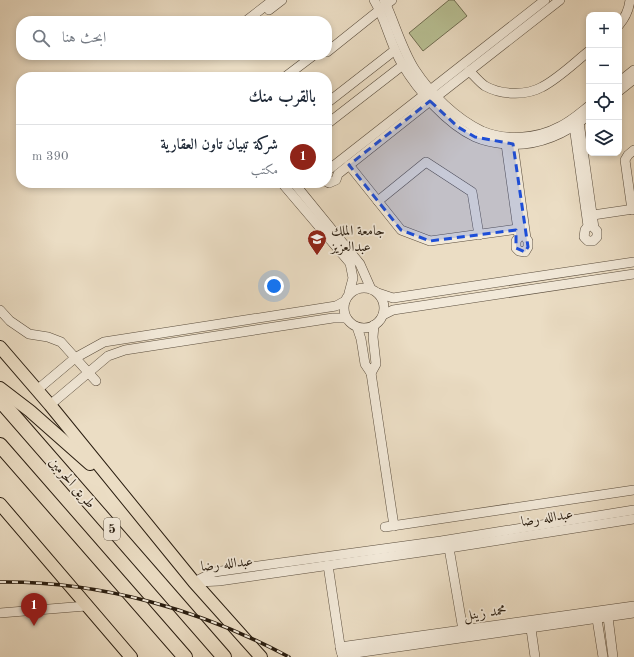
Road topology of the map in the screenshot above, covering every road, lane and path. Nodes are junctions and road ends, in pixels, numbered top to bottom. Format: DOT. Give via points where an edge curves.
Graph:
graph roads {
  1 [pos="273,0"];
  2 [pos="282,0"];
  3 [pos="545,0"];
  4 [pos="560,0"];
  5 [pos="630,0"];
  6 [pos="382,3"];
  7 [pos="252,16"];
  8 [pos="262,16"];
  9 [pos="622,20"];
  10 [pos="332,41"];
  11 [pos="332,48"];
  12 [pos="394,50"];
  13 [pos="586,53"];
  14 [pos="307,60"];
  15 [pos="317,60"];
  16 [pos="402,65"];
  17 [pos="634,70"];
  18 [pos="469,71"];
  19 [pos="292,72"];
  20 [pos="301,72"];
  21 [pos="634,79"];
  22 [pos="622,80"];
  23 [pos="622,89"];
  24 [pos="430,96"];
  25 [pos="332,100"];
  26 [pos="586,108"];
  27 [pos="586,117"];
  28 [pos="332,120"];
  29 [pos="576,124"];
  30 [pos="509,144"];
  31 [pos="634,150"];
  32 [pos="349,165"];
  33 [pos="332,167"];
  34 [pos="332,182"];
  35 [pos="286,188"];
  36 [pos="298,188"];
  37 [pos="378,201"];
  38 [pos="633,210"];
  39 [pos="593,216"];
  40 [pos="518,229"];
  41 [pos="479,235"];
  42 [pos="634,262"];
  43 [pos="634,274"];
  44 [pos="374,291"];
  45 [pos="347,297"];
  46 [pos="0,310"];
  47 [pos="383,315"];
  48 [pos="346,318"];
  49 [pos="374,325"];
  50 [pos="357,327"];
  51 [pos="0,347"];
  52 [pos="75,358"];
  53 [pos="88,373"];
  54 [pos="372,373"];
  55 [pos="96,381"];
  56 [pos="0,388"];
  57 [pos="37,390"];
  58 [pos="0,400"];
  59 [pos="50,405"];
  60 [pos="0,445"];
  61 [pos="118,489"];
  62 [pos="634,490"];
  63 [pos="0,504"];
  64 [pos="634,510"];
  65 [pos="634,519"];
  66 [pos="394,526"];
  67 [pos="385,527"];
  68 [pos="449,548"];
  69 [pos="328,565"];
  70 [pos="194,582"];
  71 [pos="86,606"];
  72 [pos="634,606"];
  73 [pos="0,612"];
  74 [pos="634,613"];
  75 [pos="608,617"];
  76 [pos="598,618"];
  77 [pos="530,624"];
  78 [pos="463,630"];
  79 [pos="341,653"];
  80 [pos="131,657"];
  81 [pos="185,657"];
  82 [pos="224,657"];
  83 [pos="261,657"];
  84 [pos="535,657"];
  85 [pos="603,657"];
  86 [pos="613,657"];
  1 -- 7 [label="street"];
  2 -- 8 [label="street"];
  3 -- 24 [label="street"];
  4 -- 18 [label="street"];
  5 -- 9 [label="street" via="629,8"];
  6 -- 10 [label="street"];
  6 -- 11 [label="street"];
  6 -- 12 [label="street"];
  6 -- 24 [label="street" via="403,49"];
  12 -- 16 [label="street"];
  12 -- 25 [label="street"];
  13 -- 18 [label="street" via="541,88 527,92 495,90 484,85"];
  14 -- 19 [label="street"];
  15 -- 20 [label="street"];
  16 -- 24 [label="street"];
  16 -- 28 [label="street"];
  17 -- 22 [label="street"];
  18 -- 24 [label="street"];
  21 -- 23 [label="street"];
  24 -- 26 [label="street" via="482,131 508,137 527,137 552,130"];
  24 -- 30 [label="street" via="458,127 475,137 493,143"];
  24 -- 32 [label="street"];
  24 -- 33 [label="street"];
  27 -- 29 [label="street"];
  29 -- 30 [label="street" via="546,140"];
  29 -- 39 [label="street"];
  29 -- 39 [label="street" via="588,226 584,237 588,241 593,241 597,237"];
  30 -- 40 [label="street"];
  30 -- 40 [label="street" via="528,241 528,247 524,252 519,252 516,248"];
  31 -- 38 [label="street" via="625,160"];
  32 -- 34 [label="street"];
  32 -- 37 [label="street"];
  35 -- 45 [label="street" via="350,263 353,278"];
  36 -- 44 [label="street" via="360,264"];
  37 -- 41 [label="street" via="401,230 430,241"];
  37 -- 41 [label="street" via="426,162 472,192"];
  38 -- 39 [label="street"];
  40 -- 41 [label="street"];
  42 -- 44 [label="street" via="393,298"];
  43 -- 47 [label="street" via="393,310"];
  44 -- 45 [label="street" via="357,288"];
  44 -- 47 [label="street" via="381,297"];
  45 -- 48 [label="street" via="343,310"];
  45 -- 52 [label="street" via="336,306 104,342"];
  46 -- 52 [label="street" via="10,322 29,334 61,342"];
  47 -- 49 [label="street"];
  48 -- 50 [label="street"];
  48 -- 53 [label="street" via="124,350 108,356"];
  49 -- 50 [label="street" via="366,328"];
  49 -- 54 [label="street" via="376,364"];
  50 -- 54 [label="street" via="365,364"];
  51 -- 57 [label="main road"];
  52 -- 53 [label="street"];
  52 -- 57 [label="street"];
  53 -- 55 [label="street"];
  53 -- 59 [label="street"];
  54 -- 66 [label="street"];
  56 -- 61 [label="main road" via="30,411"];
  57 -- 59 [label="main road"];
  58 -- 82 [label="highway, طريق الحرمين / 5"];
  59 -- 61 [label="main road"];
  60 -- 81 [label="highway, طريق الحرمين / 5"];
  61 -- 70 [label="main road"];
  62 -- 66 [label="street"];
  63 -- 71 [label="main road"];
  64 -- 70 [label="street, عبدالله رضا" via="440,541 214,572"];
  65 -- 68 [label="street, عبدالله رضا"];
  66 -- 67 [label="street"];
  68 -- 69 [label="street, عبدالله رضا"];
  68 -- 78 [label="street"];
  69 -- 70 [label="street, عبدالله رضا" via="219,581"];
  69 -- 79 [label="street"];
  70 -- 83 [label="main road"];
  71 -- 73 [label="street"];
  71 -- 80 [label="main road"];
  72 -- 77 [label="street, محمد زينل"];
  74 -- 75 [label="street, محمد زينل"];
  75 -- 76 [label="street, محمد زينل"];
  75 -- 86 [label="street"];
  76 -- 77 [label="street, محمد زينل"];
  76 -- 85 [label="street"];
  77 -- 78 [label="street, محمد زينل"];
  77 -- 79 [label="street, محمد زينل"];
  77 -- 84 [label="street"];
  78 -- 79 [label="street, محمد زينل"];
}
